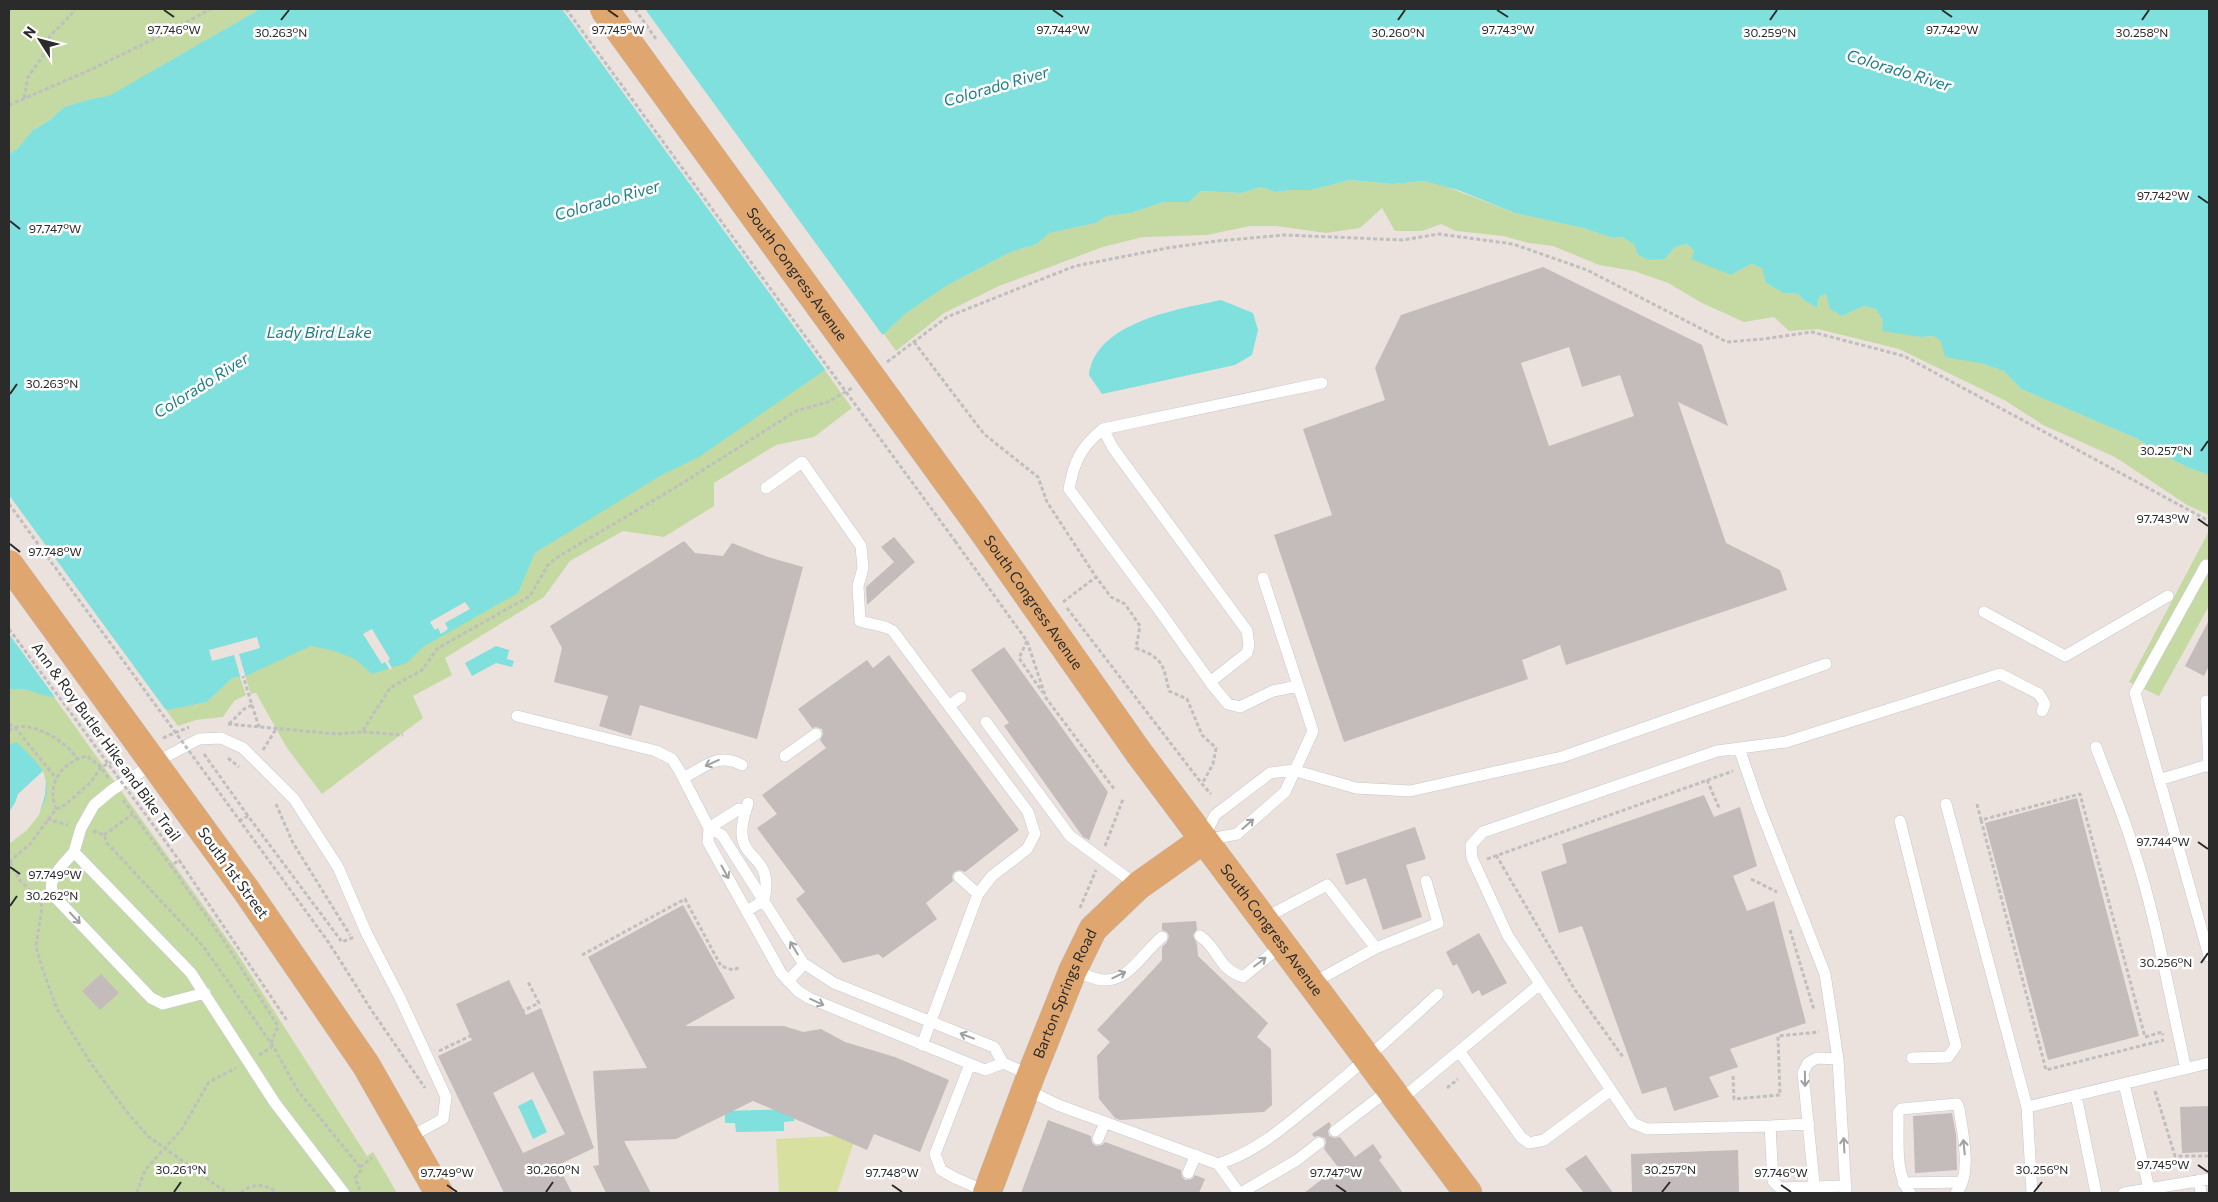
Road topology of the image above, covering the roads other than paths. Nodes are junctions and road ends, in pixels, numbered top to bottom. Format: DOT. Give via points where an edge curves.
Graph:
graph roads {
  1 [pos="604,9"];
  2 [pos="1322,383"];
  3 [pos="1103,429"];
  4 [pos="766,488"];
  5 [pos="9,564"];
  6 [pos="2206,565"];
  7 [pos="1263,578"];
  8 [pos="2168,596"];
  9 [pos="1984,612"];
  10 [pos="1826,664"];
  11 [pos="1210,682"];
  12 [pos="1298,686"];
  13 [pos="961,697"];
  14 [pos="2209,701"];
  15 [pos="949,706"];
  16 [pos="2042,711"];
  17 [pos="517,716"];
  18 [pos="986,722"];
  19 [pos="816,734"];
  20 [pos="2096,747"];
  21 [pos="1739,748"];
  22 [pos="785,756"];
  23 [pos="742,765"];
  24 [pos="2209,766"];
  25 [pos="1293,770"];
  26 [pos="683,778"];
  27 [pos="2159,780"];
  28 [pos="1946,804"];
  29 [pos="1900,821"];
  30 [pos="709,828"];
  31 [pos="1203,840"];
  32 [pos="74,852"];
  33 [pos="959,877"];
  34 [pos="1426,881"];
  35 [pos="1138,886"];
  36 [pos="978,894"];
  37 [pos="764,900"];
  38 [pos="746,911"];
  39 [pos="1263,919"];
  40 [pos="1200,936"];
  41 [pos="1162,937"];
  42 [pos="1282,945"];
  43 [pos="1376,948"];
  44 [pos="2209,956"];
  45 [pos="804,964"];
  46 [pos="1073,970"];
  47 [pos="788,981"];
  48 [pos="1311,984"];
  49 [pos="1540,984"];
  50 [pos="205,993"];
  51 [pos="1438,994"];
  52 [pos="931,1022"];
  53 [pos="922,1045"];
  54 [pos="1459,1051"];
  55 [pos="1912,1058"];
  56 [pos="1367,1059"];
  57 [pos="1838,1059"];
  58 [pos="1003,1063"];
  59 [pos="2209,1063"];
  60 [pos="970,1064"];
  61 [pos="2186,1069"];
  62 [pos="1028,1082"];
  63 [pos="2124,1084"];
  64 [pos="1611,1090"];
  65 [pos="1394,1095"];
  66 [pos="2076,1096"];
  67 [pos="2027,1107"];
  68 [pos="1106,1122"];
  69 [pos="1809,1124"];
  70 [pos="1770,1126"];
  71 [pos="1336,1131"];
  72 [pos="408,1138"];
  73 [pos="1098,1139"];
  74 [pos="1319,1143"];
  75 [pos="1196,1155"];
  76 [pos="1218,1164"];
  77 [pos="1188,1173"];
  78 [pos="2204,1180"];
  79 [pos="1962,1182"];
  80 [pos="1903,1183"];
  81 [pos="1815,1190"];
  82 [pos="1846,1190"];
  83 [pos="2149,1191"];
  84 [pos="987,1192"];
  85 [pos="344,1193"];
  86 [pos="439,1193"];
  87 [pos="1240,1193"];
  88 [pos="1468,1193"];
  89 [pos="1910,1193"];
  90 [pos="1956,1193"];
  91 [pos="2032,1193"];
  92 [pos="2096,1193"];
  93 [pos="2124,1193"];
  94 [pos="2201,1193"];
  1 -- 31 [label="main road, South Congress Avenue, bridge"];
  2 -- 3 [label="lane"];
  3 -- 11 [label="lane" via="1083,447 1069,489"];
  3 -- 11 [label="lane" via="1113,448 1247,631 1249,645 1246,653"];
  4 -- 15 [label="lane" via="802,462 861,546 860,621 893,630"];
  5 -- 72 [label="main road, South 1st Street, bridge" via="246,890 366,1064"];
  6 -- 27 [label="lane" via="2135,694"];
  7 -- 12 [label="lane"];
  8 -- 9 [label="lane" via="2065,656"];
  10 -- 25 [label="lane" via="1562,757 1410,791 1356,788"];
  11 -- 12 [label="lane" via="1228,704 1240,707 1273,691"];
  12 -- 25 [label="lane" via="1313,731"];
  13 -- 15 [label="lane"];
  14 -- 24 [label="lane" via="2206,701"];
  15 -- 36 [label="lane" via="1028,812 1035,834 1027,849 992,876"];
  16 -- 21 [label="lane" via="2045,704 2039,694 2000,674 1786,742"];
  17 -- 26 [label="lane" via="656,751 672,759"];
  18 -- 35 [label="lane" via="1070,836"];
  19 -- 22 [label="lane"];
  20 -- 61 [label="lane" via="2133,847 2160,944"];
  21 -- 49 [label="lane" via="1717,751 1483,832 1471,844 1475,863 1508,936"];
  21 -- 57 [label="lane" via="1825,974"];
  23 -- 26 [label="lane, one-way" via="725,758"];
  24 -- 27 [label="lane"];
  25 -- 31 [label="lane" via="1270,773 1235,800 1216,815"];
  31 -- 25 [label="lane, one-way" via="1237,834 1285,792"];
  26 -- 30 [label="lane"];
  27 -- 44 [label="lane"];
  28 -- 67 [label="lane"];
  29 -- 55 [label="lane" via="1956,1046 1948,1057"];
  30 -- 37 [label="lane" via="722,835"];
  30 -- 37 [label="lane" via="743,806 745,845 764,869 767,879"];
  30 -- 38 [label="lane, one-way" via="708,842"];
  31 -- 35 [label="main road, Barton Springs Road"];
  31 -- 39 [label="main road, South Congress Avenue"];
  32 -- 50 [label="lane" via="191,973"];
  32 -- 50 [label="lane, one-way" via="51,882 52,894 151,998 163,1004"];
  32 -- 72 [label="lane" via="87,816 112,790 199,739 221,738 243,748 294,799 338,868 446,1096 443,1119"];
  33 -- 36 [label="lane"];
  34 -- 43 [label="lane" via="1438,924"];
  35 -- 46 [label="main road, Barton Springs Road" via="1093,929"];
  36 -- 52 [label="lane"];
  37 -- 38 [label="lane"];
  45 -- 37 [label="lane, one-way"];
  38 -- 47 [label="lane"];
  39 -- 42 [label="main road, South Congress Avenue"];
  39 -- 43 [label="lane" via="1327,885"];
  40 -- 42 [label="lane, one-way" via="1229,972 1243,977"];
  46 -- 41 [label="lane, one-way" via="1104,980 1116,978 1132,968"];
  42 -- 48 [label="main road, South Congress Avenue"];
  43 -- 48 [label="lane"];
  45 -- 47 [label="lane"];
  45 -- 52 [label="lane" via="834,983"];
  46 -- 62 [label="main road, Barton Springs Road"];
  47 -- 53 [label="lane, one-way" via="810,998"];
  48 -- 56 [label="main road, South Congress Avenue"];
  49 -- 54 [label="lane"];
  49 -- 64 [label="lane"];
  50 -- 85 [label="lane" via="275,1103"];
  51 -- 56 [label="lane"];
  52 -- 53 [label="lane"];
  58 -- 52 [label="lane, one-way" via="994,1047"];
  53 -- 60 [label="lane"];
  54 -- 64 [label="lane" via="1529,1143 1544,1140"];
  54 -- 65 [label="lane"];
  56 -- 65 [label="main road, South Congress Avenue"];
  56 -- 76 [label="lane" via="1259,1146"];
  57 -- 69 [label="lane, one-way" via="1817,1058 1808,1062 1803,1073"];
  82 -- 57 [label="lane, one-way"];
  58 -- 60 [label="lane" via="985,1070"];
  58 -- 62 [label="lane"];
  59 -- 61 [label="lane"];
  60 -- 84 [label="lane" via="935,1154 941,1170"];
  61 -- 63 [label="lane"];
  62 -- 68 [label="lane" via="1058,1105"];
  62 -- 84 [label="main road, Barton Springs Road"];
  63 -- 66 [label="lane"];
  63 -- 83 [label="lane"];
  64 -- 70 [label="lane" via="1633,1123 1647,1129"];
  65 -- 71 [label="lane"];
  65 -- 88 [label="main road, South Congress Avenue"];
  66 -- 67 [label="lane"];
  66 -- 92 [label="lane"];
  67 -- 91 [label="lane"];
  68 -- 73 [label="lane"];
  68 -- 75 [label="lane"];
  69 -- 70 [label="lane"];
  69 -- 81 [label="lane"];
  70 -- 81 [label="lane" via="1773,1181 1780,1188"];
  72 -- 86 [label="main road, South 1st Street"];
  74 -- 87 [label="lane" via="1298,1160"];
  75 -- 76 [label="lane"];
  75 -- 77 [label="lane"];
  76 -- 87 [label="lane"];
  78 -- 83 [label="lane"];
  78 -- 94 [label="lane"];
  79 -- 80 [label="lane"];
  79 -- 80 [label="lane, one-way" via="1966,1166 1957,1104 1901,1110 1898,1113"];
  79 -- 90 [label="lane"];
  80 -- 89 [label="lane"];
  81 -- 82 [label="lane"];
  83 -- 93 [label="lane"];
}
